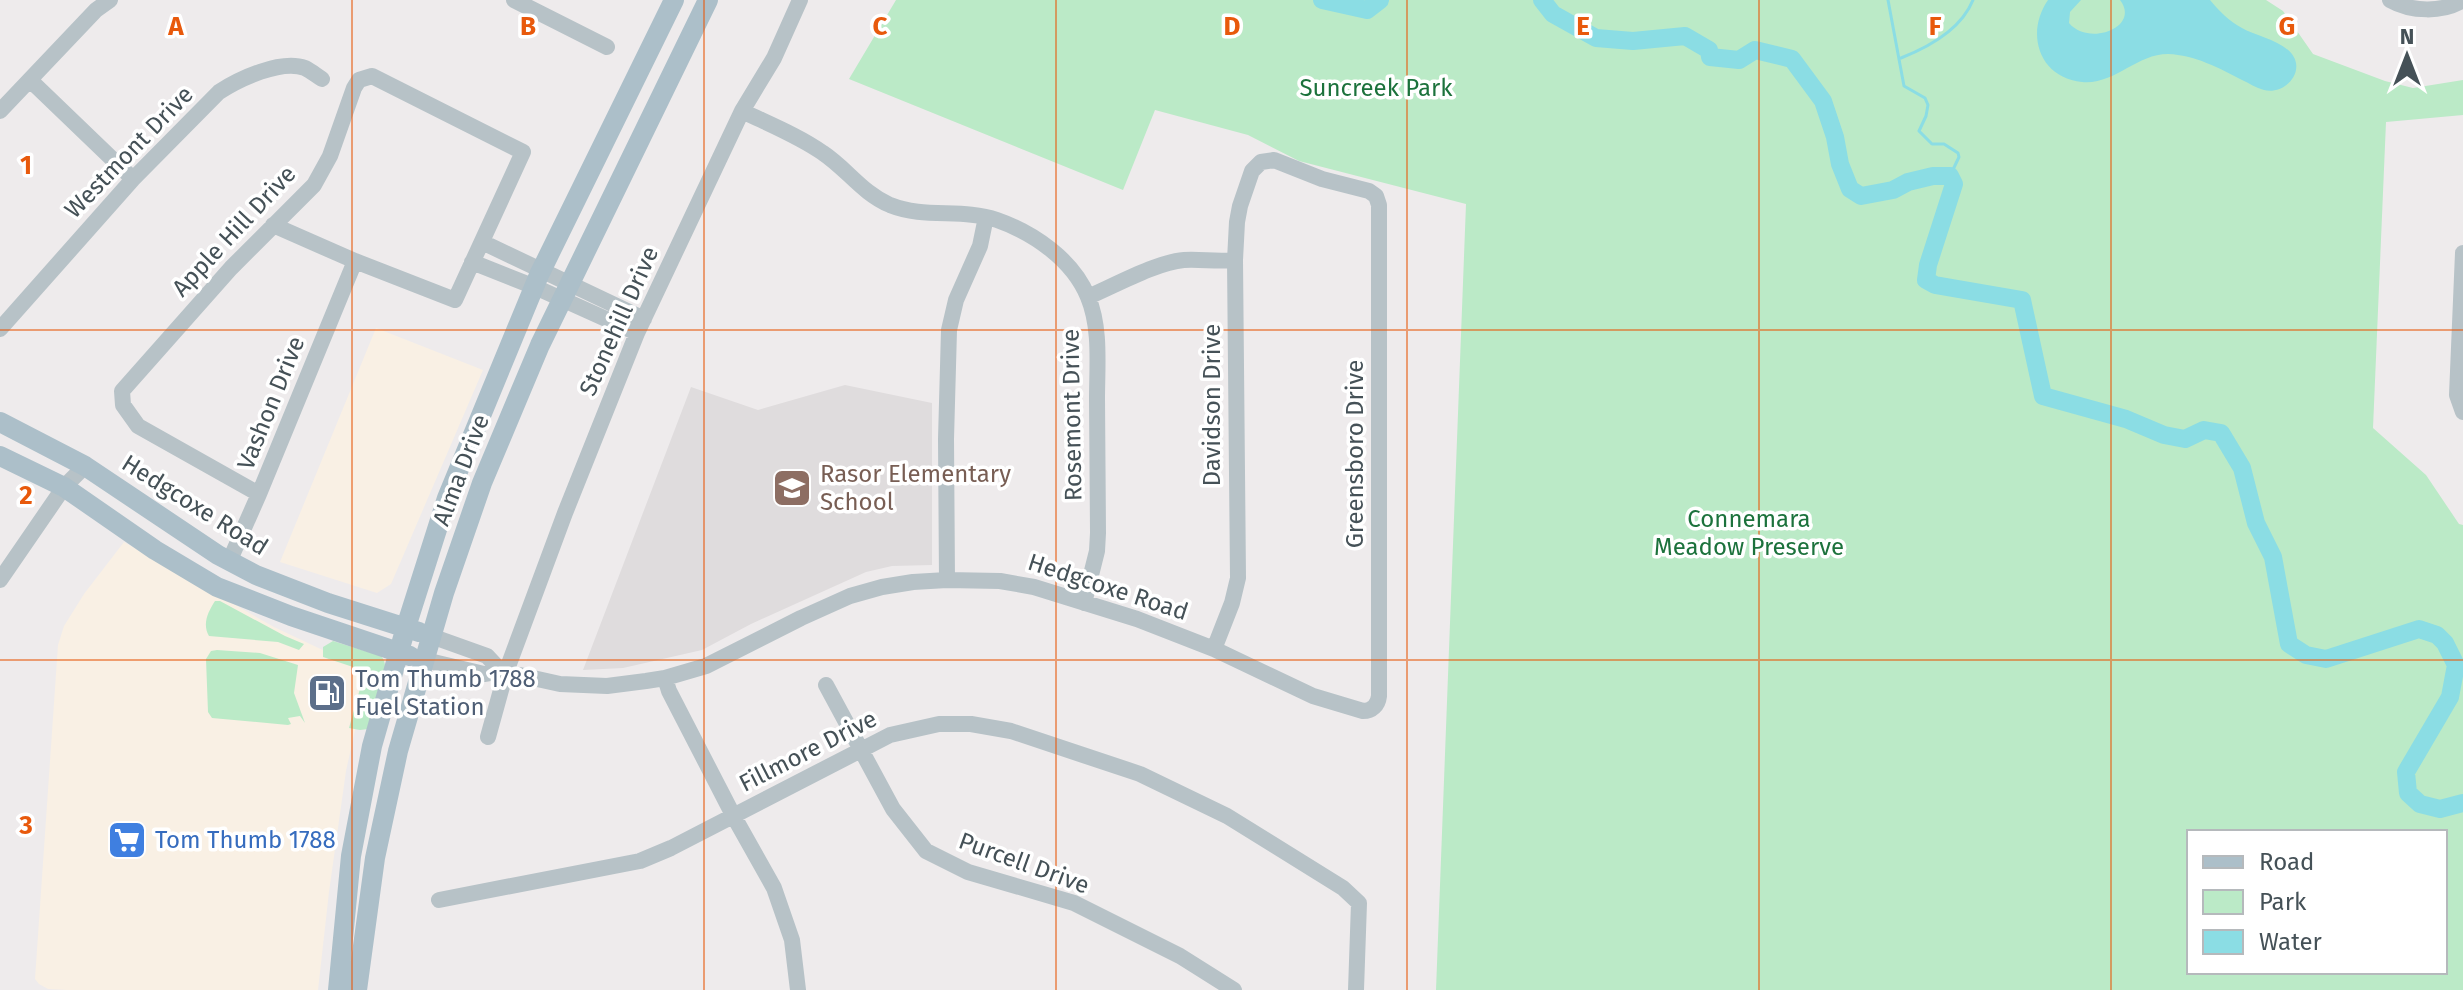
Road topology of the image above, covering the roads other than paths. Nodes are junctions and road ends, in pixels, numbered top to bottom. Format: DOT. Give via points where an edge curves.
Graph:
graph roads {
  1 [pos="514,0"];
  2 [pos="674,0"];
  3 [pos="708,0"];
  4 [pos="800,0"];
  5 [pos="2390,0"];
  6 [pos="2463,0"];
  7 [pos="97,3"];
  8 [pos="543,6"];
  9 [pos="607,47"];
  10 [pos="322,79"];
  11 [pos="30,80"];
  12 [pos="0,111"];
  13 [pos="742,111"];
  14 [pos="133,179"];
  15 [pos="1376,196"];
  16 [pos="986,217"];
  17 [pos="273,225"];
  18 [pos="482,242"];
  19 [pos="2463,253"];
  20 [pos="1235,260"];
  21 [pos="355,261"];
  22 [pos="472,262"];
  23 [pos="538,278"];
  24 [pos="565,291"];
  25 [pos="1088,297"];
  26 [pos="640,326"];
  27 [pos="0,329"];
  28 [pos="2463,412"];
  29 [pos="0,422"];
  30 [pos="473,436"];
  31 [pos="496,446"];
  32 [pos="0,456"];
  33 [pos="85,466"];
  34 [pos="64,487"];
  35 [pos="259,494"];
  36 [pos="229,562"];
  37 [pos="0,580"];
  38 [pos="947,580"];
  39 [pos="217,587"];
  40 [pos="1084,603"];
  41 [pos="406,627"];
  42 [pos="431,636"];
  43 [pos="1214,649"];
  44 [pos="400,653"];
  45 [pos="425,660"];
  46 [pos="503,672"];
  47 [pos="665,678"];
  48 [pos="826,685"];
  49 [pos="1371,710"];
  50 [pos="488,737"];
  51 [pos="861,749"];
  52 [pos="733,815"];
  53 [pos="351,856"];
  54 [pos="375,858"];
  55 [pos="439,900"];
  56 [pos="338,990"];
  57 [pos="357,990"];
  58 [pos="798,990"];
  59 [pos="1234,990"];
  60 [pos="1356,990"];
  1 -- 8 [label="street"];
  2 -- 23 [label="main road, Alma Drive"];
  3 -- 24 [label="main road, Alma Drive"];
  4 -- 13 [label="street, Stonehill Drive"];
  5 -- 6 [label="street" via="2436,10"];
  7 -- 11 [label="street"];
  8 -- 9 [label="street"];
  10 -- 14 [label="street, Westmont Drive" via="302,67 285,67 233,83"];
  11 -- 12 [label="street"];
  11 -- 14 [label="street"];
  13 -- 16 [label="street, Rosemont Drive" via="821,151 866,191 893,206"];
  13 -- 26 [label="street, Stonehill Drive"];
  14 -- 27 [label="street, Westmont Drive"];
  15 -- 20 [label="street, Davidson Drive" via="1274,160 1261,162 1252,171 1240,206"];
  15 -- 49 [label="street, Greensboro Drive" via="1379,696"];
  16 -- 25 [label="street, Rosemont Drive" via="1056,253"];
  16 -- 38 [label="street" via="949,330"];
  17 -- 18 [label="street, Apple Hill Drive" via="314,185 354,88 372,76 523,152"];
  17 -- 21 [label="street"];
  17 -- 35 [label="street, Apple Hill Drive" via="122,391 123,405 138,426"];
  18 -- 22 [label="street"];
  18 -- 23 [label="street"];
  19 -- 28 [label="street" via="2457,395"];
  20 -- 25 [label="street" via="1182,260"];
  20 -- 43 [label="street, Davidson Drive" via="1238,578"];
  21 -- 22 [label="street" via="455,300"];
  21 -- 35 [label="street, Vashon Drive"];
  22 -- 23 [label="street"];
  23 -- 24 [label="street"];
  23 -- 30 [label="main road, Alma Drive"];
  24 -- 26 [label="street"];
  24 -- 31 [label="main road, Alma Drive"];
  25 -- 40 [label="street, Rosemont Drive" via="1097,342 1098,533"];
  26 -- 46 [label="street, Stonehill Drive"];
  29 -- 33 [label="main road, Hedgcoxe Road"];
  30 -- 31 [label="main road"];
  30 -- 41 [label="main road, Alma Drive" via="447,498"];
  31 -- 42 [label="main road, Alma Drive"];
  32 -- 34 [label="main road, Hedgcoxe Road"];
  33 -- 34 [label="street"];
  33 -- 36 [label="main road, Hedgcoxe Road"];
  34 -- 37 [label="street"];
  34 -- 39 [label="main road, Hedgcoxe Road"];
  35 -- 36 [label="street, Vashon Drive"];
  36 -- 39 [label="main road"];
  36 -- 41 [label="main road, Hedgcoxe Road" via="289,589"];
  38 -- 40 [label="street, Hedgcoxe Road" via="1000,581"];
  38 -- 47 [label="street, Hedgcoxe Road" via="850,596 706,666"];
  39 -- 44 [label="main road, Hedgcoxe Road"];
  40 -- 43 [label="street, Hedgcoxe Road"];
  41 -- 42 [label="main road, Hedgcoxe Road"];
  41 -- 44 [label="main road, Alma Drive"];
  42 -- 45 [label="main road, Alma Drive"];
  42 -- 46 [label="street, Hedgcoxe Road" via="487,656"];
  43 -- 49 [label="street, Hedgcoxe Road" via="1313,696"];
  44 -- 45 [label="main road, Hedgcoxe Road"];
  44 -- 53 [label="main road, Alma Drive" via="372,746"];
  45 -- 46 [label="street, Hedgcoxe Road" via="484,674"];
  45 -- 54 [label="main road, Alma Drive"];
  46 -- 47 [label="street, Hedgcoxe Road" via="576,685"];
  46 -- 50 [label="street, Stonehill Drive"];
  47 -- 52 [label="street"];
  48 -- 51 [label="street, Purcell Drive"];
  51 -- 52 [label="street, Fillmore Drive"];
  51 -- 59 [label="street, Purcell Drive" via="893,809 926,851 968,872 1074,903 1180,956"];
  51 -- 60 [label="street, Fillmore Drive" via="890,735 939,724 971,724 1062,746 1206,804 1359,903"];
  52 -- 55 [label="street, Fillmore Drive" via="640,861"];
  52 -- 58 [label="street" via="785,913"];
  53 -- 54 [label="main road"];
  53 -- 56 [label="main road, Alma Drive"];
  54 -- 57 [label="main road, Alma Drive"];
}
